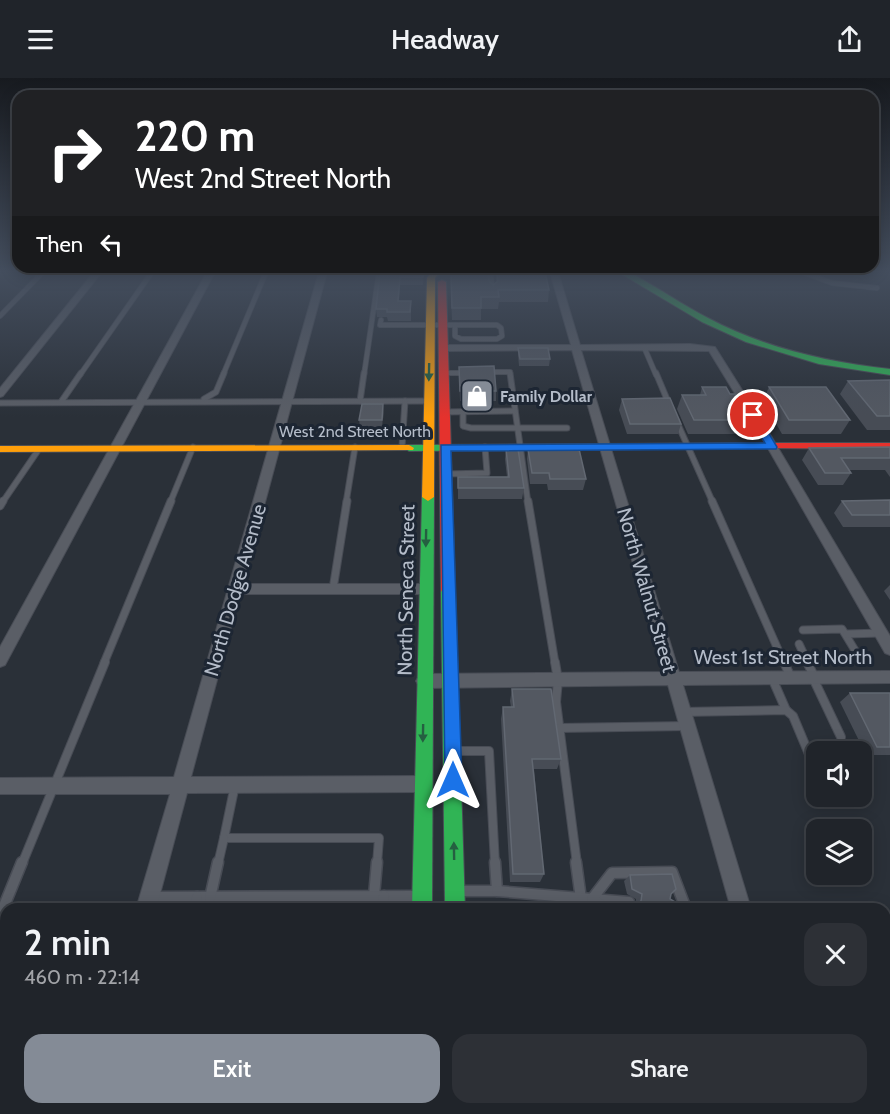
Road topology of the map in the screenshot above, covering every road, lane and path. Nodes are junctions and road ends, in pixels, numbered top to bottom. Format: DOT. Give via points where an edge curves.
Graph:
graph roads {
  1 [pos="59,320"];
  2 [pos="118,320"];
  3 [pos="185,320"];
  4 [pos="246,320"];
  5 [pos="310,320"];
  6 [pos="372,320"];
  7 [pos="381,320"];
  8 [pos="443,320"];
  9 [pos="568,320"];
  10 [pos="706,320"];
  11 [pos="729,320"];
  12 [pos="443,325"];
  13 [pos="644,347"];
  14 [pos="445,348"];
  15 [pos="576,348"];
  16 [pos="890,360"];
  17 [pos="890,372"];
  18 [pos="445,373"];
  19 [pos="0,394"];
  20 [pos="198,401"];
  21 [pos="287,401"];
  22 [pos="360,401"];
  23 [pos="405,401"];
  24 [pos="429,401"];
  25 [pos="61,402"];
  26 [pos="141,402"];
  27 [pos="0,403"];
  28 [pos="515,411"];
  29 [pos="444,412"];
  30 [pos="462,412"];
  31 [pos="517,428"];
  32 [pos="567,428"];
  33 [pos="890,446"];
  34 [pos="194,447"];
  35 [pos="275,447"];
  36 [pos="355,447"];
  37 [pos="402,447"];
  38 [pos="428,447"];
  39 [pos="445,447"];
  40 [pos="485,447"];
  41 [pos="519,447"];
  42 [pos="606,447"];
  43 [pos="688,447"];
  44 [pos="772,447"];
  45 [pos="116,448"];
  46 [pos="0,449"];
  47 [pos="39,449"];
  48 [pos="446,474"];
  49 [pos="0,506"];
  50 [pos="235,589"];
  51 [pos="333,589"];
  52 [pos="425,589"];
  53 [pos="803,630"];
  54 [pos="881,633"];
  55 [pos="847,634"];
  56 [pos="799,644"];
  57 [pos="890,649"];
  58 [pos="856,652"];
  59 [pos="0,661"];
  60 [pos="890,677"];
  61 [pos="772,678"];
  62 [pos="791,678"];
  63 [pos="814,678"];
  64 [pos="673,679"];
  65 [pos="558,680"];
  66 [pos="424,681"];
  67 [pos="452,681"];
  68 [pos="786,710"];
  69 [pos="682,712"];
  70 [pos="687,726"];
  71 [pos="560,728"];
  72 [pos="841,737"];
  73 [pos="806,747"];
  74 [pos="453,751"];
  75 [pos="422,784"];
  76 [pos="235,785"];
  77 [pos="0,786"];
  78 [pos="54,786"];
  79 [pos="181,786"];
  80 [pos="224,838"];
  81 [pos="455,891"];
  82 [pos="497,891"];
  83 [pos="379,896"];
  84 [pos="197,897"];
  85 [pos="210,898"];
  86 [pos="581,899"];
  87 [pos="592,899"];
  88 [pos="628,902"];
  89 [pos="5,903"];
  90 [pos="148,903"];
  91 [pos="196,903"];
  92 [pos="381,903"];
  93 [pos="422,903"];
  94 [pos="455,903"];
  95 [pos="599,903"];
  96 [pos="685,903"];
  97 [pos="739,903"];
  1 -- 19 [label="street"];
  2 -- 25 [label="lane"];
  3 -- 26 [label="street"];
  4 -- 20 [label="lane" via="216,392 211,398"];
  5 -- 21 [label="street, North Dodge Avenue"];
  6 -- 22 [label="lane"];
  7 -- 12 [label="lane" via="380,325"];
  8 -- 12 [label="main road, North Seneca Street"];
  9 -- 15 [label="street, North Walnut Street"];
  10 -- 17 [label="main road" via="810,359"];
  11 -- 16 [label="main road" via="810,348"];
  12 -- 12 [label="lane" via="497,325 502,336 461,339"];
  12 -- 14 [label="main road, North Seneca Street"];
  12 -- 24 [label="main road, North Seneca Street, one-way"];
  13 -- 15 [label="street"];
  13 -- 43 [label="lane"];
  13 -- 44 [label="street" via="712,349"];
  14 -- 15 [label="street"];
  14 -- 18 [label="main road, North Seneca Street"];
  15 -- 42 [label="street, North Walnut Street"];
  18 -- 28 [label="lane" via="510,372"];
  18 -- 29 [label="main road, North Seneca Street"];
  20 -- 21 [label="lane"];
  20 -- 26 [label="lane"];
  21 -- 22 [label="lane"];
  21 -- 35 [label="street, North Dodge Avenue"];
  22 -- 23 [label="lane"];
  23 -- 24 [label="lane"];
  23 -- 37 [label="lane"];
  24 -- 38 [label="main road, North Seneca Street"];
  25 -- 26 [label="lane"];
  25 -- 27 [label="lane"];
  26 -- 45 [label="street"];
  28 -- 30 [label="lane"];
  28 -- 31 [label="lane"];
  29 -- 30 [label="lane"];
  29 -- 39 [label="main road, North Seneca Street"];
  30 -- 31 [label="lane" via="463,426"];
  31 -- 32 [label="lane"];
  31 -- 41 [label="lane"];
  33 -- 44 [label="main road, West 2nd Street North"];
  34 -- 35 [label="main road, West 2nd Street North"];
  34 -- 45 [label="main road, West 2nd Street North"];
  34 -- 78 [label="lane"];
  35 -- 36 [label="main road, West 2nd Street North"];
  35 -- 50 [label="street, North Dodge Avenue"];
  36 -- 37 [label="main road, West 2nd Street North"];
  36 -- 51 [label="lane"];
  37 -- 38 [label="main road, West 2nd Street North"];
  38 -- 39 [label="main road, West 2nd Street North"];
  38 -- 52 [label="main road, North Seneca Street, one-way"];
  39 -- 40 [label="main road, West 2nd Street North"];
  39 -- 48 [label="main road, North Seneca Street"];
  40 -- 41 [label="main road, West 2nd Street North"];
  40 -- 48 [label="lane" via="487,473"];
  41 -- 42 [label="main road, West 2nd Street North"];
  41 -- 65 [label="lane"];
  42 -- 43 [label="main road, West 2nd Street North"];
  42 -- 64 [label="street, North Walnut Street"];
  43 -- 44 [label="main road, West 2nd Street North"];
  43 -- 62 [label="lane"];
  44 -- 54 [label="street"];
  45 -- 47 [label="main road, West 2nd Street North"];
  45 -- 59 [label="street"];
  46 -- 47 [label="main road, West 2nd Street North"];
  47 -- 49 [label="lane"];
  48 -- 67 [label="main road, North Seneca Street"];
  50 -- 51 [label="street"];
  50 -- 79 [label="street, North Dodge Avenue"];
  51 -- 52 [label="street"];
  52 -- 66 [label="main road, North Seneca Street"];
  53 -- 55 [label="lane" via="842,629"];
  54 -- 55 [label="lane"];
  54 -- 57 [label="street"];
  55 -- 58 [label="lane"];
  56 -- 63 [label="lane"];
  60 -- 63 [label="street, West 1st Street North"];
  61 -- 62 [label="street, West 1st Street North"];
  61 -- 64 [label="street, West 1st Street North"];
  61 -- 68 [label="lane"];
  62 -- 63 [label="street, West 1st Street North"];
  63 -- 72 [label="lane"];
  64 -- 65 [label="street, West 1st Street North"];
  64 -- 69 [label="street, North Walnut Street"];
  65 -- 67 [label="street, West 1st Street North"];
  65 -- 71 [label="lane"];
  66 -- 67 [label="street, West 1st Street North"];
  66 -- 75 [label="main road, North Seneca Street, one-way"];
  67 -- 74 [label="main road, North Seneca Street"];
  68 -- 69 [label="lane"];
  68 -- 73 [label="lane" via="793,716"];
  69 -- 70 [label="street, North Walnut Street"];
  70 -- 71 [label="lane"];
  70 -- 97 [label="street, North Walnut Street"];
  71 -- 86 [label="lane"];
  81 -- 74 [label="main road, North Seneca Street, one-way"];
  74 -- 82 [label="lane" via="489,751"];
  75 -- 76 [label="street"];
  75 -- 93 [label="main road, North Seneca Street"];
  76 -- 79 [label="street"];
  76 -- 80 [label="lane"];
  77 -- 78 [label="street"];
  78 -- 79 [label="street"];
  78 -- 89 [label="lane"];
  79 -- 90 [label="street, North Dodge Avenue"];
  80 -- 83 [label="lane" via="379,838"];
  80 -- 85 [label="lane"];
  81 -- 82 [label="lane"];
  81 -- 94 [label="main road, North Seneca Street"];
  82 -- 86 [label="lane"];
  83 -- 85 [label="lane"];
  83 -- 92 [label="lane"];
  83 -- 93 [label="lane" via="406,894"];
  84 -- 85 [label="lane"];
  84 -- 90 [label="lane"];
  84 -- 91 [label="lane"];
  86 -- 87 [label="lane"];
  87 -- 88 [label="lane"];
  87 -- 95 [label="lane"];
  87 -- 96 [label="lane" via="612,873 672,872"];
}
